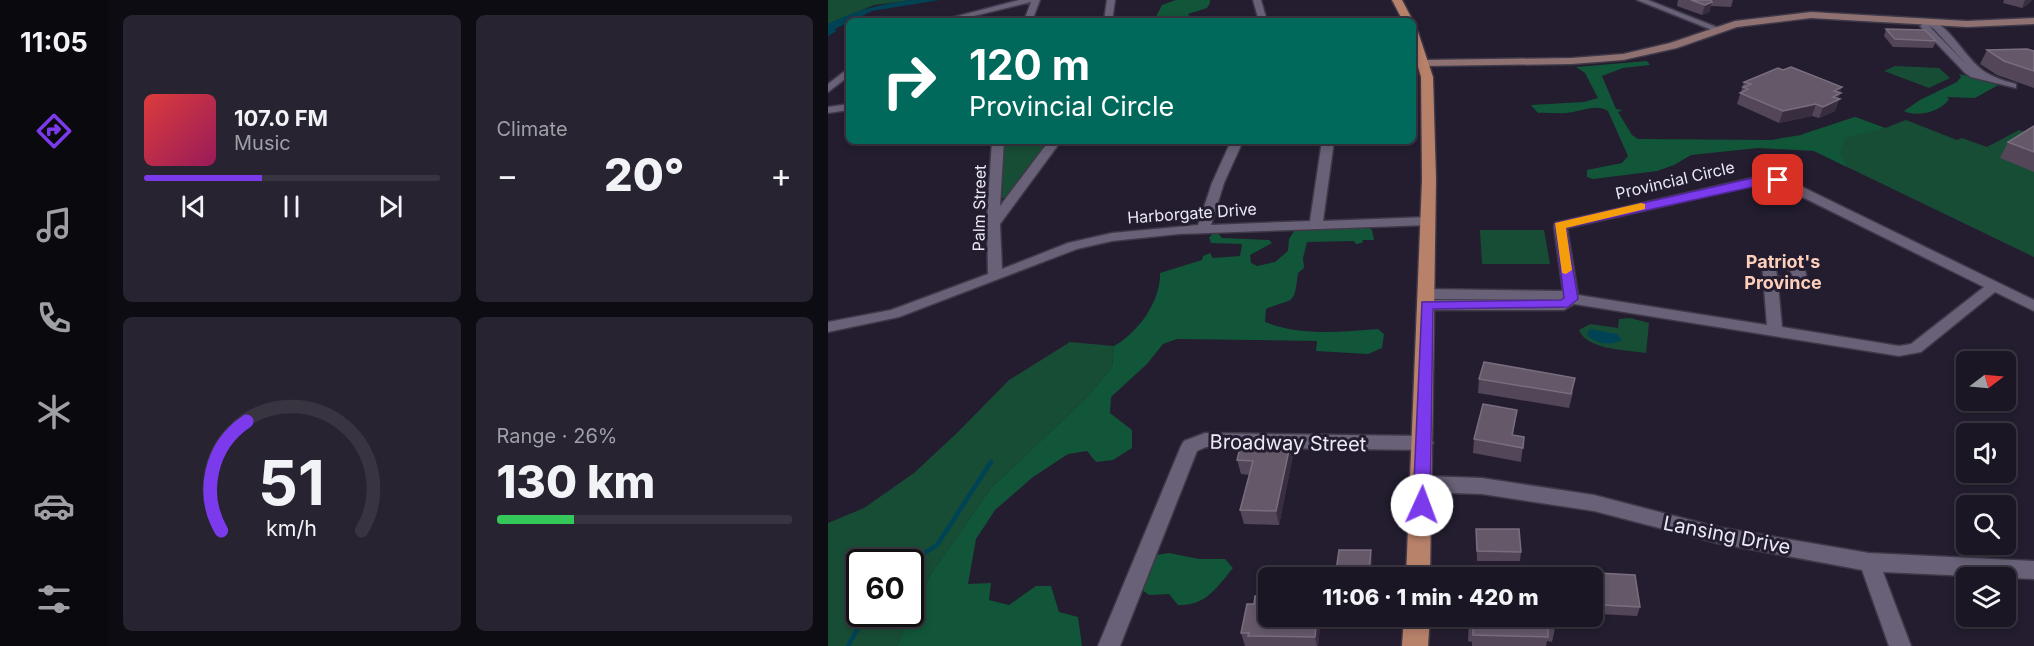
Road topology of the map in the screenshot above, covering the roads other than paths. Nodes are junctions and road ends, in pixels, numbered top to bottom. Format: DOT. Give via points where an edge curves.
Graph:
graph roads {
  1 [pos="1029,0"];
  2 [pos="1036,0"];
  3 [pos="1111,0"];
  4 [pos="1257,0"];
  5 [pos="1397,0"];
  6 [pos="1641,0"];
  7 [pos="955,18"];
  8 [pos="1029,18"];
  9 [pos="1108,18"];
  10 [pos="1262,18"];
  11 [pos="1406,18"];
  12 [pos="2034,21"];
  13 [pos="1929,22"];
  14 [pos="1717,31"];
  15 [pos="1418,63"];
  16 [pos="846,74"];
  17 [pos="2013,87"];
  18 [pos="828,89"];
  19 [pos="846,107"];
  20 [pos="828,110"];
  21 [pos="998,144"];
  22 [pos="1053,144"];
  23 [pos="1236,144"];
  24 [pos="1328,144"];
  25 [pos="1428,221"];
  26 [pos="993,224"];
  27 [pos="1316,225"];
  28 [pos="1203,229"];
  29 [pos="995,276"];
  30 [pos="1771,281"];
  31 [pos="1994,286"];
  32 [pos="1427,299"];
  33 [pos="1571,299"];
  34 [pos="2034,306"];
  35 [pos="828,327"];
  36 [pos="1775,332"];
  37 [pos="1424,443"];
  38 [pos="1423,484"];
  39 [pos="1869,562"];
  40 [pos="1419,567"];
  41 [pos="2034,570"];
  42 [pos="1416,627"];
  43 [pos="1110,646"];
  44 [pos="1415,646"];
  45 [pos="1900,646"];
  1 -- 7 [label="street"];
  2 -- 8 [label="street"];
  3 -- 9 [label="street"];
  4 -- 10 [label="street"];
  5 -- 11 [label="main road"];
  6 -- 14 [label="street"];
  12 -- 13 [label="street"];
  13 -- 14 [label="street" via="1798,17 1754,21"];
  13 -- 17 [label="street" via="1980,73"];
  14 -- 15 [label="street" via="1662,50 1623,57"];
  15 -- 25 [label="main road" via="1427,77"];
  16 -- 18 [label="street"];
  19 -- 20 [label="street"];
  21 -- 26 [label="street, Palm Street"];
  22 -- 26 [label="street"];
  23 -- 28 [label="street"];
  24 -- 27 [label="street"];
  25 -- 27 [label="street, Harborgate Drive"];
  25 -- 32 [label="main road"];
  26 -- 29 [label="street, Palm Street"];
  27 -- 28 [label="street, Harborgate Drive"];
  28 -- 29 [label="street, Harborgate Drive" via="1145,232 1073,246"];
  29 -- 35 [label="street, Harborgate Drive" via="894,314"];
  30 -- 36 [label="street"];
  31 -- 33 [label="street, Provincial Circle" via="1778,180 1766,179 1560,226"];
  31 -- 34 [label="street, Provincial Circle"];
  31 -- 36 [label="street" via="1916,348 1907,350"];
  32 -- 33 [label="street" via="1558,294"];
  32 -- 37 [label="main road"];
  33 -- 36 [label="street"];
  37 -- 38 [label="main road"];
  37 -- 43 [label="street, Broadway Street" via="1205,440 1190,446"];
  38 -- 39 [label="street, Lansing Drive" via="1482,486 1594,503 1717,535"];
  38 -- 40 [label="main road"];
  39 -- 41 [label="street, Lansing Drive"];
  39 -- 45 [label="street"];
  42 -- 44 [label="main road"];
}
